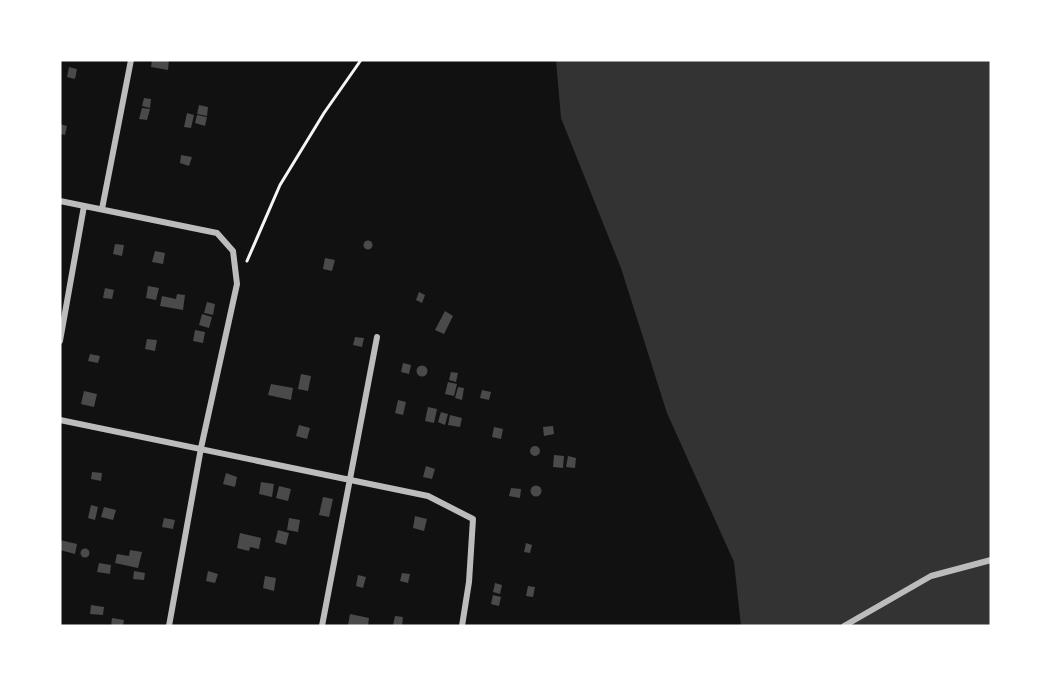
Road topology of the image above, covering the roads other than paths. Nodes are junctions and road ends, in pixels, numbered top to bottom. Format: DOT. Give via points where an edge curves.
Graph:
graph roads {
  1 [pos="131,60"];
  2 [pos="60,201"];
  3 [pos="84,206"];
  4 [pos="102,209"];
  5 [pos="377,337"];
  6 [pos="60,341"];
  7 [pos="60,420"];
  8 [pos="201,448"];
  9 [pos="352,479"];
  10 [pos="991,561"];
  11 [pos="169,626"];
  12 [pos="322,626"];
  13 [pos="462,626"];
  14 [pos="844,626"];
  1 -- 4 [label="street"];
  2 -- 3 [label="street"];
  3 -- 4 [label="street"];
  3 -- 6 [label="street"];
  4 -- 8 [label="street" via="217,233 233,251 237,284"];
  5 -- 9 [label="street"];
  7 -- 8 [label="street"];
  8 -- 9 [label="street"];
  8 -- 11 [label="street"];
  9 -- 12 [label="street"];
  9 -- 13 [label="street" via="428,496 473,519"];
  10 -- 14 [label="street" via="931,576"];
}
